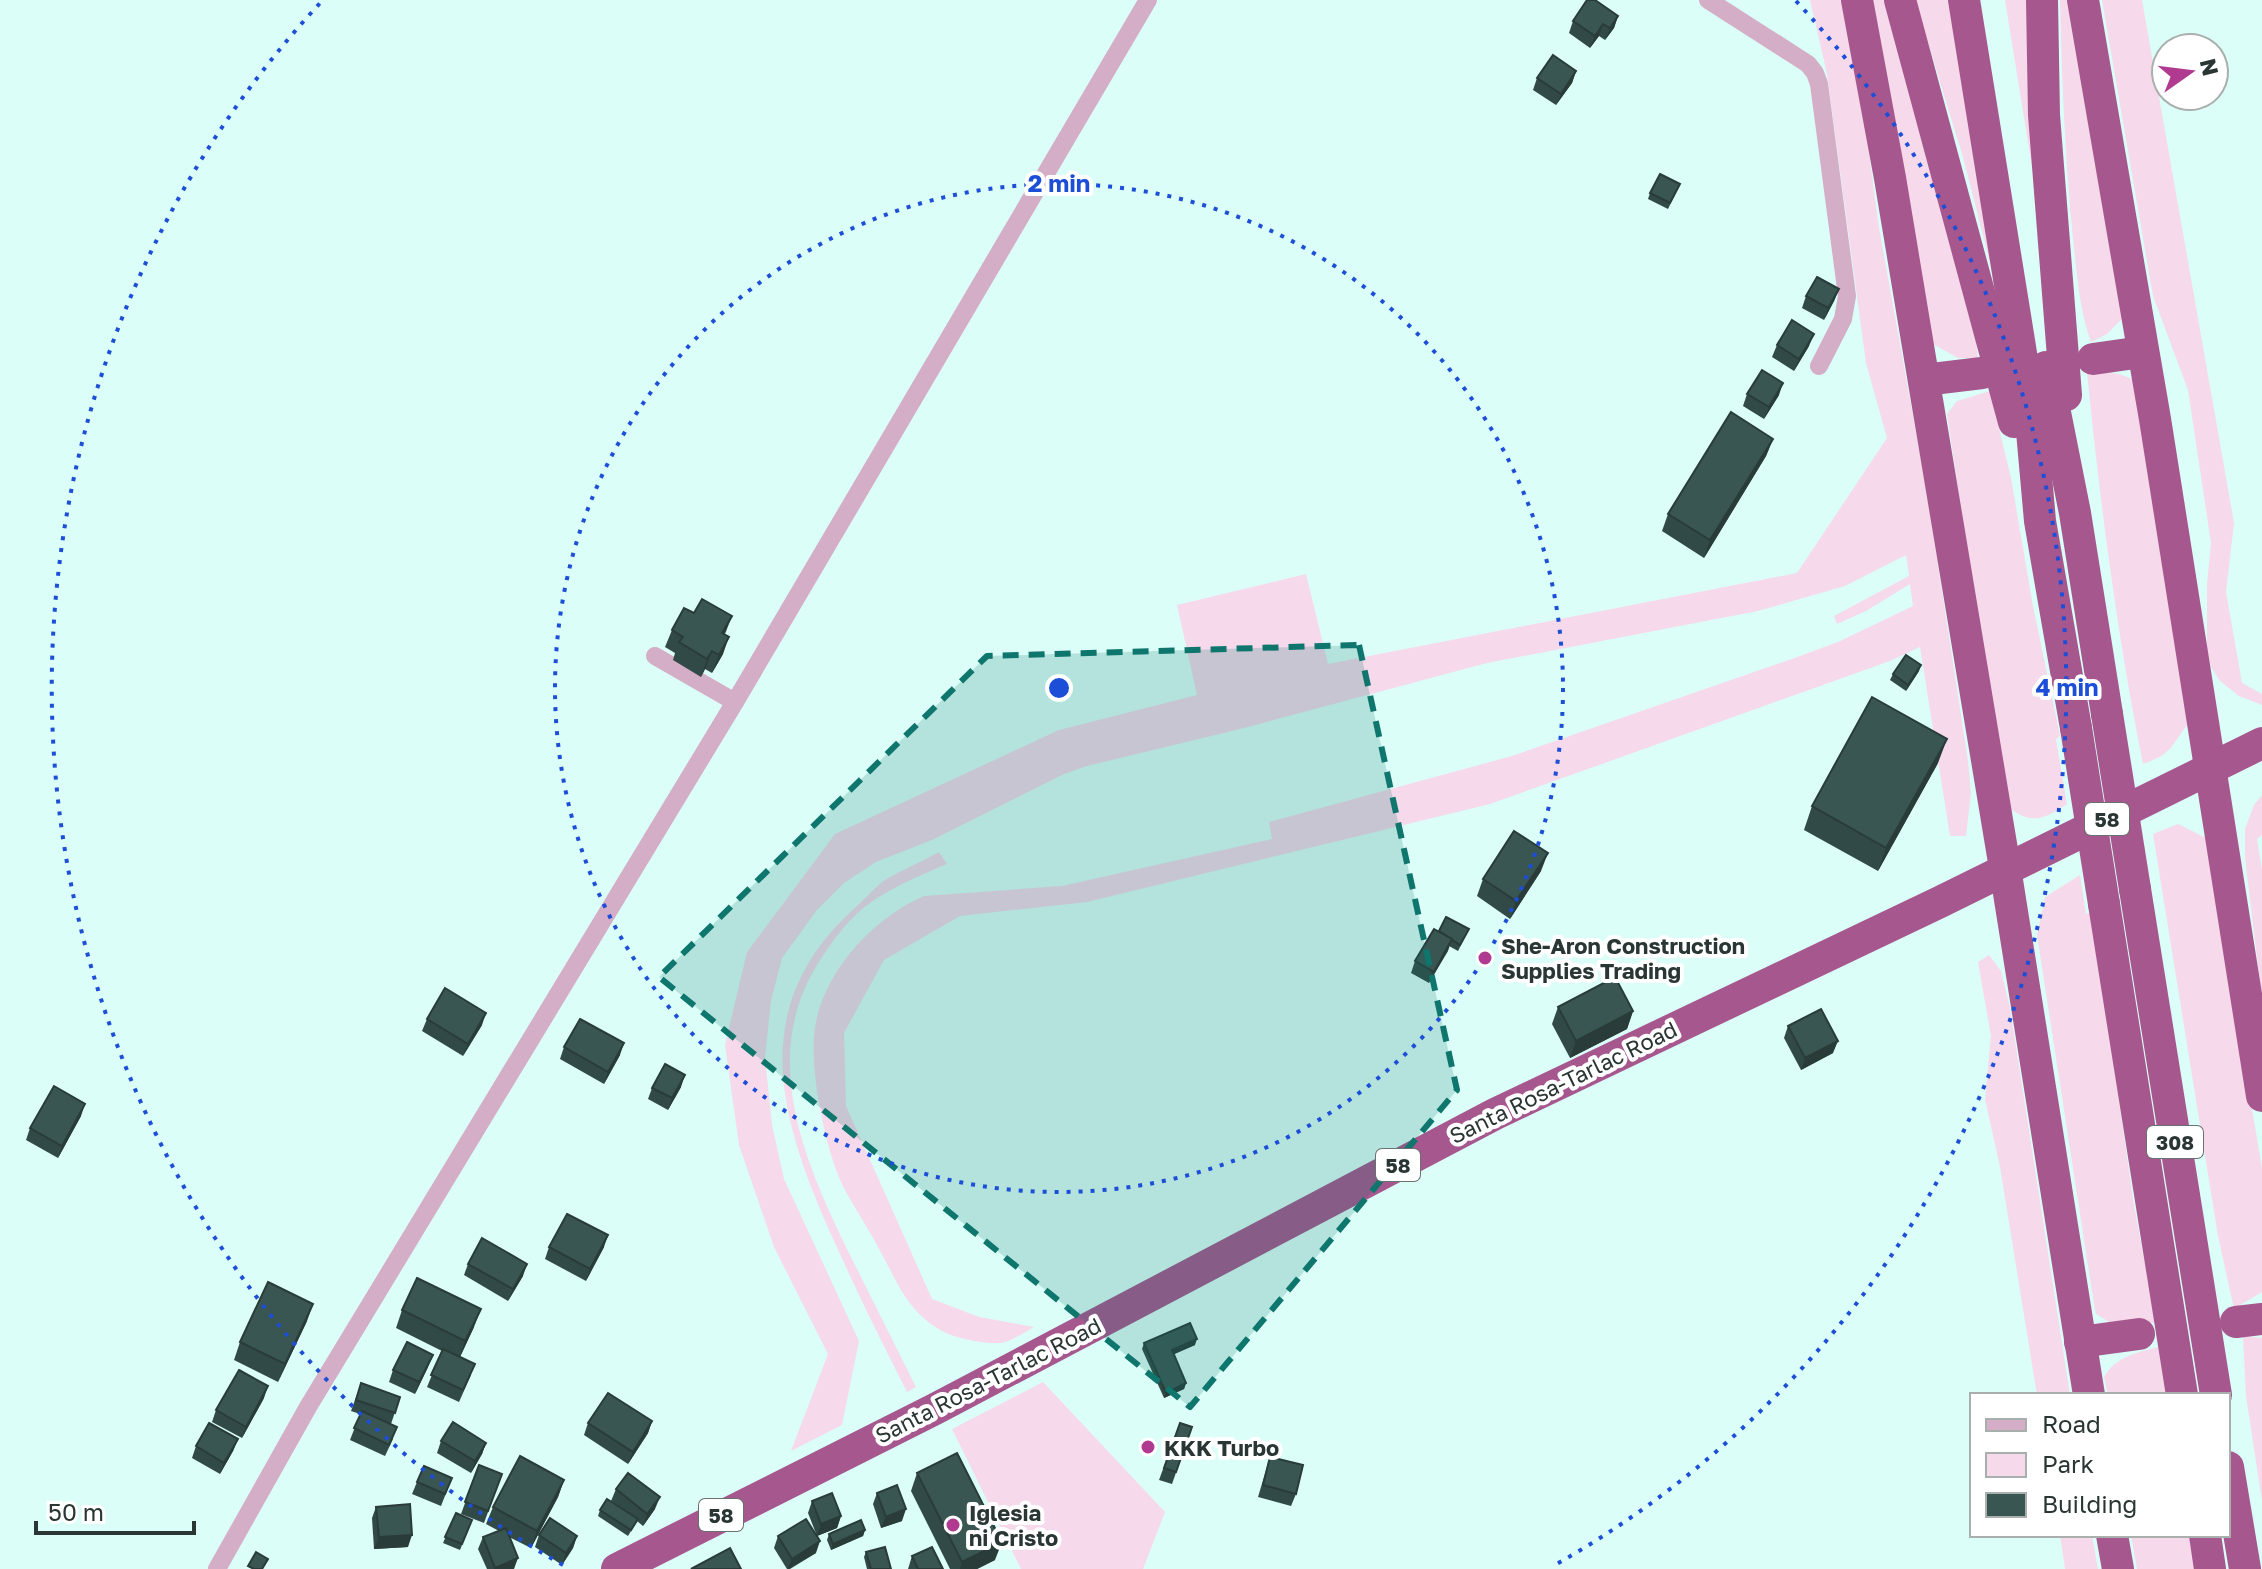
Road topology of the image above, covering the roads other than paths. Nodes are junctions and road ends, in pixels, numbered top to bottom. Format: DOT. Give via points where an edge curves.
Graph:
graph roads {
  1 [pos="1148,0"];
  2 [pos="1708,0"];
  3 [pos="1857,0"];
  4 [pos="1900,0"];
  5 [pos="1964,0"];
  6 [pos="1987,0"];
  7 [pos="2042,0"];
  8 [pos="2083,0"];
  9 [pos="2132,293"];
  10 [pos="2142,352"];
  11 [pos="2093,359"];
  12 [pos="1819,366"];
  13 [pos="1982,373"];
  14 [pos="1924,380"];
  15 [pos="2075,513"];
  16 [pos="2040,521"];
  17 [pos="2184,605"];
  18 [pos="655,656"];
  19 [pos="735,702"];
  20 [pos="2262,743"];
  21 [pos="2209,770"];
  22 [pos="2005,868"];
  23 [pos="2262,1096"];
  24 [pos="2139,1334"];
  25 [pos="2080,1342"];
  26 [pos="2089,1393"];
  27 [pos="2182,1393"];
  28 [pos="2216,1393"];
  29 [pos="2230,1479"];
  30 [pos="2112,1537"];
  31 [pos="2205,1537"];
  32 [pos="217,1569"];
  33 [pos="617,1569"];
  34 [pos="2118,1569"];
  35 [pos="2210,1569"];
  36 [pos="2245,1569"];
  1 -- 19 [label="street"];
  2 -- 12 [label="street" via="1808,64 1819,84 1847,296 1843,319"];
  3 -- 14 [label="highway"];
  4 -- 16 [label="highway"];
  5 -- 16 [label="highway" via="2030,409"];
  6 -- 15 [label="highway" via="2051,398"];
  7 -- 15 [label="highway" via="2044,115"];
  8 -- 9 [label="highway"];
  9 -- 10 [label="highway"];
  9 -- 17 [label="highway" via="2159,352 2174,403 2189,510"];
  10 -- 11 [label="highway"];
  10 -- 17 [label="highway"];
  13 -- 14 [label="highway"];
  14 -- 22 [label="highway"];
  15 -- 28 [label="highway, 308, bridge"];
  16 -- 27 [label="highway, 308, bridge"];
  17 -- 21 [label="highway"];
  18 -- 19 [label="street"];
  19 -- 32 [label="street" via="308,1407"];
  20 -- 21 [label="highway, Santa Rosa-Tarlac Road / 58"];
  21 -- 22 [label="highway, Santa Rosa-Tarlac Road / 58"];
  21 -- 23 [label="highway"];
  22 -- 25 [label="highway"];
  22 -- 33 [label="highway, Santa Rosa-Tarlac Road / 58" via="1495,1114 935,1409"];
  24 -- 25 [label="highway"];
  25 -- 26 [label="highway"];
  29 -- 36 [label="highway"];
  30 -- 34 [label="highway"];
  31 -- 35 [label="highway"];
}
